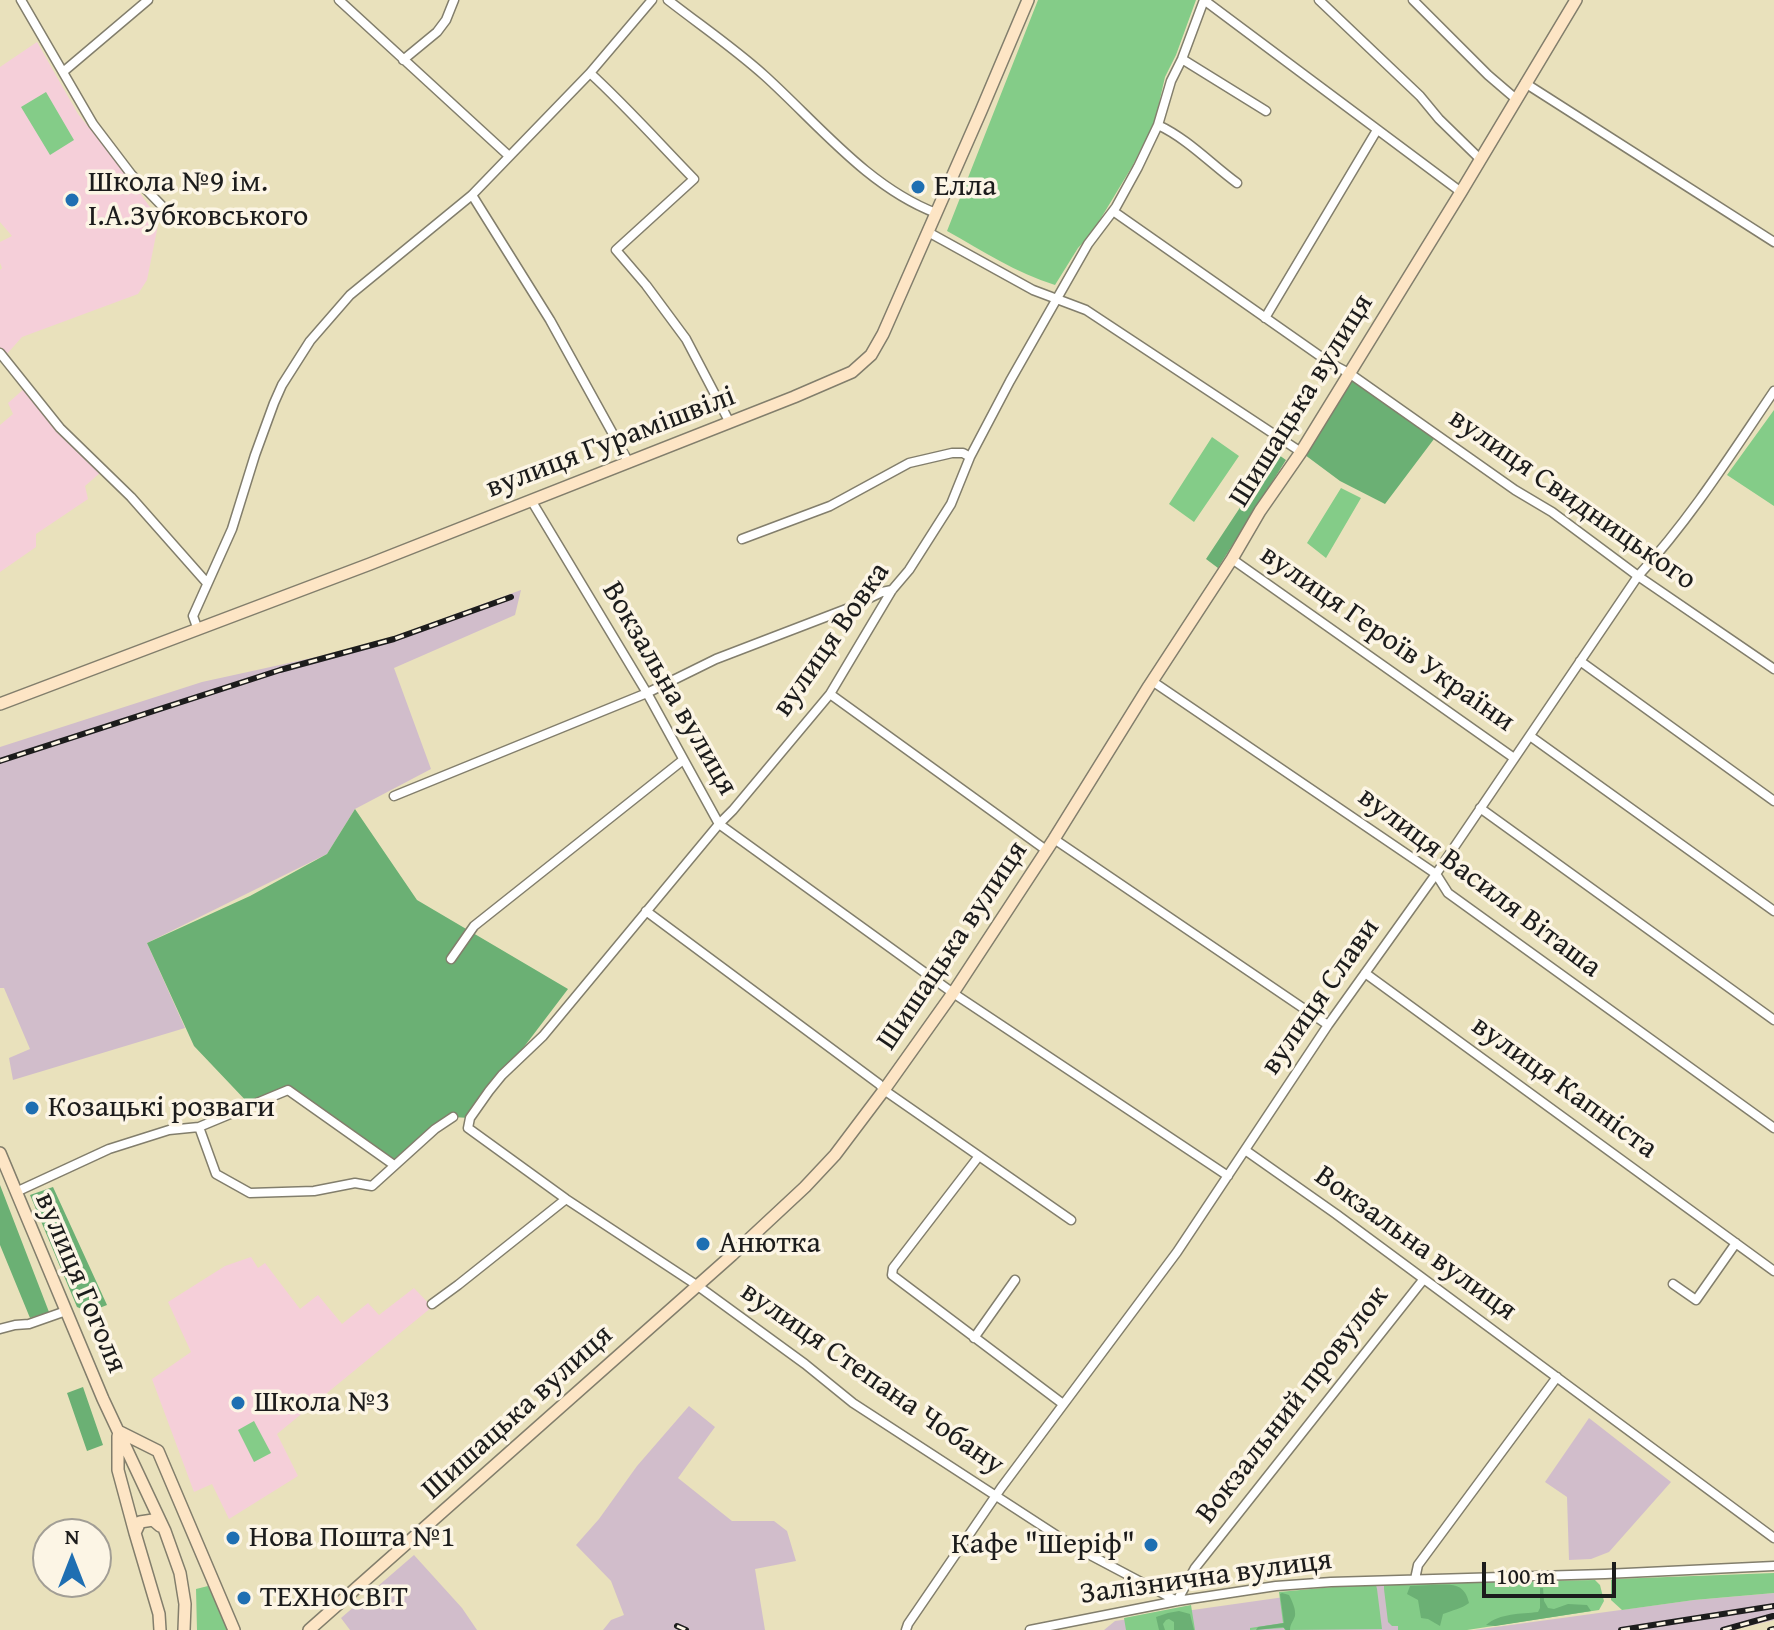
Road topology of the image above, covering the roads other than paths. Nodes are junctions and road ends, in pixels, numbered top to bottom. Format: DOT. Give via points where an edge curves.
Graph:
graph roads {
  1 [pos="21,0"];
  2 [pos="148,0"];
  3 [pos="339,0"];
  4 [pos="454,0"];
  5 [pos="652,0"];
  6 [pos="668,0"];
  7 [pos="1028,0"];
  8 [pos="1204,0"];
  9 [pos="1319,0"];
  10 [pos="1413,0"];
  11 [pos="1576,0"];
  12 [pos="1182,59"];
  13 [pos="403,60"];
  14 [pos="63,72"];
  15 [pos="590,73"];
  16 [pos="1525,83"];
  17 [pos="1516,99"];
  18 [pos="1266,111"];
  19 [pos="1158,125"];
  20 [pos="1377,130"];
  21 [pos="509,156"];
  22 [pos="1480,159"];
  23 [pos="1237,183"];
  24 [pos="1461,192"];
  25 [pos="472,195"];
  26 [pos="166,210"];
  27 [pos="1113,211"];
  28 [pos="936,213"];
  29 [pos="928,232"];
  30 [pos="1774,242"];
  31 [pos="1056,298"];
  32 [pos="1265,318"];
  33 [pos="0,353"];
  34 [pos="1346,371"];
  35 [pos="1774,391"];
  36 [pos="730,423"];
  37 [pos="1301,452"];
  38 [pos="970,457"];
  39 [pos="629,463"];
  40 [pos="531,500"];
  41 [pos="742,539"];
  42 [pos="1232,559"];
  43 [pos="1638,576"];
  44 [pos="207,583"];
  45 [pos="892,590"];
  46 [pos="198,630"];
  47 [pos="1580,661"];
  48 [pos="1774,669"];
  49 [pos="1152,681"];
  50 [pos="647,693"];
  51 [pos="830,694"];
  52 [pos="0,704"];
  53 [pos="1530,736"];
  54 [pos="1514,758"];
  55 [pos="683,760"];
  56 [pos="394,796"];
  57 [pos="1774,801"];
  58 [pos="1480,808"];
  59 [pos="719,824"];
  60 [pos="1054,839"];
  61 [pos="1046,850"];
  62 [pos="1436,874"];
  63 [pos="646,911"];
  64 [pos="1774,911"];
  65 [pos="451,959"];
  66 [pos="1365,973"];
  67 [pos="953,993"];
  68 [pos="1774,1020"];
  69 [pos="1328,1025"];
  70 [pos="884,1090"];
  71 [pos="453,1117"];
  72 [pos="199,1127"];
  73 [pos="468,1128"];
  74 [pos="1774,1128"];
  75 [pos="1245,1150"];
  76 [pos="0,1153"];
  77 [pos="979,1156"];
  78 [pos="394,1165"];
  79 [pos="1228,1176"];
  80 [pos="16,1192"];
  81 [pos="566,1199"];
  82 [pos="1071,1220"];
  83 [pos="1736,1243"];
  84 [pos="1774,1271"];
  85 [pos="1015,1280"];
  86 [pos="1423,1280"];
  87 [pos="1673,1284"];
  88 [pos="698,1286"];
  89 [pos="432,1304"];
  90 [pos="66,1311"];
  91 [pos="0,1329"];
  92 [pos="974,1338"];
  93 [pos="1557,1377"];
  94 [pos="1063,1404"];
  95 [pos="118,1431"];
  96 [pos="158,1451"];
  97 [pos="134,1465"];
  98 [pos="996,1496"];
  99 [pos="165,1531"];
  100 [pos="135,1533"];
  101 [pos="1774,1538"];
  102 [pos="1774,1566"];
  103 [pos="1415,1579"];
  104 [pos="1177,1601"];
  105 [pos="160,1630"];
  106 [pos="184,1630"];
  107 [pos="234,1630"];
  108 [pos="309,1630"];
  109 [pos="906,1630"];
  110 [pos="1030,1630"];
  1 -- 14 [label="street"];
  2 -- 14 [label="street"];
  3 -- 13 [label="street"];
  4 -- 13 [label="street" via="437,32"];
  5 -- 15 [label="street"];
  6 -- 28 [label="street" via="762,73 863,168"];
  7 -- 28 [label="street, вулиця Гурамішвілі"];
  8 -- 12 [label="street, вулиця Вовка"];
  8 -- 20 [label="street"];
  9 -- 22 [label="street"];
  10 -- 17 [label="street"];
  11 -- 16 [label="street, Шишацька вулиця"];
  12 -- 18 [label="street"];
  12 -- 19 [label="street, вулиця Вовка"];
  13 -- 21 [label="street"];
  14 -- 26 [label="street" via="93,124"];
  15 -- 21 [label="street"];
  15 -- 36 [label="street" via="694,179 616,250 686,339"];
  16 -- 17 [label="street, Шишацька вулиця"];
  16 -- 30 [label="street"];
  17 -- 22 [label="street, Шишацька вулиця"];
  19 -- 23 [label="street"];
  19 -- 27 [label="street, вулиця Вовка"];
  20 -- 24 [label="street"];
  20 -- 32 [label="street"];
  21 -- 25 [label="street"];
  22 -- 24 [label="street, Шишацька вулиця"];
  24 -- 34 [label="street, Шишацька вулиця"];
  25 -- 39 [label="street" via="550,320"];
  25 -- 44 [label="street" via="350,295 310,341 274,403 232,529"];
  27 -- 31 [label="street, вулиця Вовка"];
  27 -- 32 [label="street, вулиця Свидницького"];
  28 -- 29 [label="street, вулиця Гурамішвілі"];
  29 -- 31 [label="street"];
  29 -- 36 [label="street, вулиця Гурамішвілі" via="883,334 862,364"];
  31 -- 37 [label="street" via="1086,310"];
  31 -- 38 [label="street, вулиця Вовка"];
  32 -- 34 [label="street, вулиця Свидницького"];
  33 -- 44 [label="street" via="60,428 131,497"];
  34 -- 37 [label="street, Шишацька вулиця"];
  34 -- 43 [label="street, вулиця Свидницького"];
  35 -- 43 [label="street, вулиця Слави" via="1706,492"];
  36 -- 39 [label="street, вулиця Гурамішвілі"];
  37 -- 42 [label="street, Шишацька вулиця"];
  38 -- 41 [label="street" via="952,453 909,463 830,506"];
  38 -- 45 [label="street, вулиця Вовка" via="951,504"];
  39 -- 40 [label="street, вулиця Гурамішвілі"];
  40 -- 46 [label="street, вулиця Гурамішвілі"];
  40 -- 50 [label="street, Вокзальна вулиця"];
  42 -- 49 [label="street, Шишацька вулиця"];
  42 -- 54 [label="street, вулиця Героїв України"];
  43 -- 47 [label="street, вулиця Слави"];
  43 -- 48 [label="street, вулиця Свидницького"];
  44 -- 46 [label="street" via="193,616"];
  45 -- 50 [label="street" via="716,659"];
  45 -- 51 [label="street, вулиця Вовка"];
  46 -- 52 [label="street, вулиця Гурамішвілі"];
  47 -- 53 [label="street, вулиця Слави"];
  47 -- 57 [label="street"];
  49 -- 60 [label="street, Шишацька вулиця"];
  49 -- 62 [label="street, вулиця Василя Віташа"];
  50 -- 55 [label="street, Вокзальна вулиця"];
  50 -- 56 [label="street"];
  51 -- 59 [label="street, вулиця Вовка"];
  51 -- 61 [label="street"];
  53 -- 54 [label="street, вулиця Слави"];
  53 -- 64 [label="street, вулиця Героїв України"];
  54 -- 58 [label="street, вулиця Слави"];
  55 -- 59 [label="street, Вокзальна вулиця"];
  55 -- 65 [label="street" via="474,926"];
  58 -- 62 [label="street, вулиця Слави"];
  58 -- 68 [label="street"];
  59 -- 63 [label="street, вулиця Вовка"];
  59 -- 67 [label="street, Вокзальна вулиця"];
  60 -- 61 [label="street, Шишацька вулиця"];
  60 -- 69 [label="street"];
  61 -- 67 [label="street, Шишацька вулиця"];
  62 -- 66 [label="street, вулиця Слави"];
  62 -- 74 [label="street, вулиця Василя Віташа" via="1448,893"];
  63 -- 70 [label="street"];
  63 -- 73 [label="street, вулиця Вовка" via="543,1036 491,1088"];
  66 -- 69 [label="street, вулиця Слави"];
  66 -- 83 [label="street, вулиця Капніста"];
  67 -- 70 [label="street, Шишацька вулиця"];
  67 -- 79 [label="street, Вокзальна вулиця"];
  69 -- 75 [label="street, вулиця Слави"];
  70 -- 77 [label="street"];
  70 -- 88 [label="street, Шишацька вулиця" via="805,1187"];
  71 -- 78 [label="street"];
  72 -- 78 [label="street" via="288,1090"];
  72 -- 78 [label="street" via="216,1174 250,1193 372,1186"];
  72 -- 80 [label="street" via="169,1130 109,1149"];
  73 -- 81 [label="street, вулиця Степана Чобану"];
  75 -- 79 [label="street, вулиця Слави"];
  75 -- 86 [label="street, Вокзальна вулиця"];
  76 -- 80 [label="street, вулиця Гоголя"];
  77 -- 82 [label="street"];
  77 -- 92 [label="street" via="892,1271 894,1278"];
  79 -- 94 [label="street, вулиця Слави"];
  80 -- 90 [label="street, вулиця Гоголя"];
  81 -- 88 [label="street, вулиця Степана Чобану"];
  81 -- 89 [label="street"];
  83 -- 84 [label="street, вулиця Капніста"];
  83 -- 87 [label="street" via="1696,1300"];
  85 -- 92 [label="street"];
  86 -- 93 [label="street, Вокзальна вулиця"];
  86 -- 104 [label="street, Вокзальний провулок" via="1195,1568"];
  88 -- 98 [label="street, вулиця Степана Чобану" via="853,1403"];
  88 -- 108 [label="street, Шишацька вулиця"];
  90 -- 91 [label="street"];
  90 -- 95 [label="street, вулиця Гоголя"];
  92 -- 94 [label="street"];
  93 -- 101 [label="street, Вокзальна вулиця"];
  93 -- 103 [label="street" via="1418,1565"];
  94 -- 98 [label="street, вулиця Слави"];
  95 -- 96 [label="street"];
  95 -- 97 [label="street, вулиця Гоголя"];
  95 -- 100 [label="street, вулиця Гоголя" via="118,1470"];
  96 -- 97 [label="street" via="144,1446 135,1451"];
  96 -- 107 [label="street"];
  97 -- 99 [label="street, вулиця Гоголя"];
  98 -- 104 [label="street, вулиця Степана Чобану" via="1073,1546"];
  98 -- 109 [label="street, вулиця Слави"];
  99 -- 100 [label="street" via="147,1520"];
  99 -- 106 [label="street, вулиця Гоголя" via="180,1573"];
  100 -- 105 [label="street, вулиця Гоголя"];
  102 -- 103 [label="street, Залізнична вулиця"];
  103 -- 104 [label="street, Залізнична вулиця" via="1276,1586"];
  104 -- 110 [label="street, Залізнична вулиця"];
}
